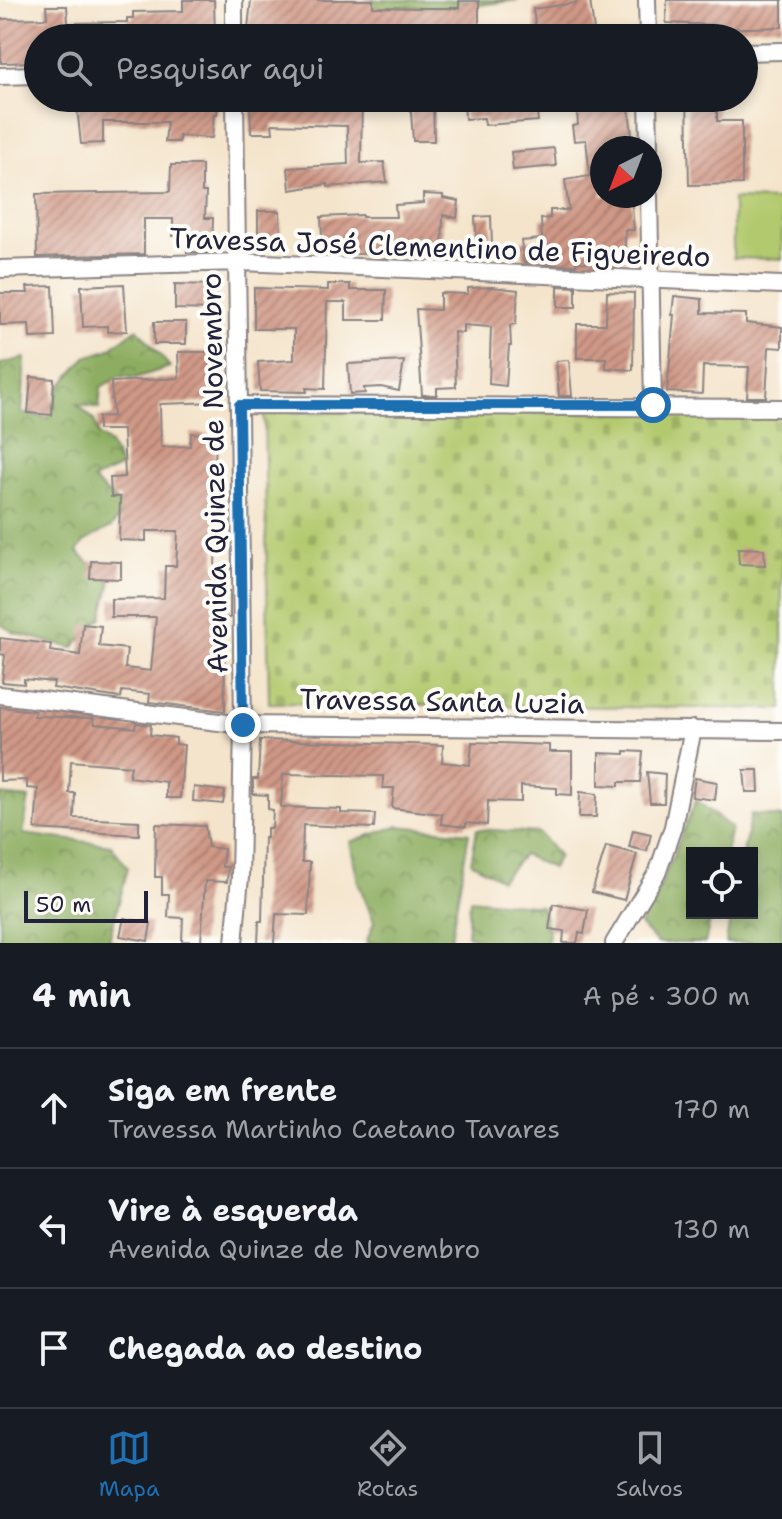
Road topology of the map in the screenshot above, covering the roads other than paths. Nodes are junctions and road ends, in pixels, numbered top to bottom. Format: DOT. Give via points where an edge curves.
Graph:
graph roads {
  1 [pos="234,0"];
  2 [pos="647,0"];
  3 [pos="234,24"];
  4 [pos="648,24"];
  5 [pos="782,51"];
  6 [pos="758,52"];
  7 [pos="24,75"];
  8 [pos="0,76"];
  9 [pos="235,112"];
  10 [pos="648,112"];
  11 [pos="649,136"];
  12 [pos="649,208"];
  13 [pos="239,262"];
  14 [pos="0,269"];
  15 [pos="650,278"];
  16 [pos="782,285"];
  17 [pos="239,405"];
  18 [pos="653,405"];
  19 [pos="782,408"];
  20 [pos="0,695"];
  21 [pos="243,725"];
  22 [pos="693,729"];
  23 [pos="782,731"];
  24 [pos="234,943"];
  25 [pos="614,943"];
  1 -- 3 [label="street"];
  2 -- 4 [label="street"];
  5 -- 6 [label="street"];
  7 -- 8 [label="street"];
  9 -- 13 [label="street, Avenida Quinze de Novembro"];
  10 -- 11 [label="street"];
  12 -- 15 [label="street"];
  13 -- 14 [label="street, Travessa José Clementino de Figueiredo"];
  13 -- 15 [label="street, Travessa José Clementino de Figueiredo"];
  13 -- 17 [label="street, Avenida Quinze de Novembro"];
  15 -- 16 [label="street, Travessa José Clementino de Figueiredo"];
  15 -- 18 [label="street"];
  17 -- 18 [label="street"];
  17 -- 21 [label="street, Avenida Quinze de Novembro"];
  18 -- 19 [label="street"];
  20 -- 21 [label="street, Travessa Santa Luzia"];
  21 -- 22 [label="street, Travessa Santa Luzia"];
  21 -- 24 [label="street, Avenida Quinze de Novembro"];
  22 -- 23 [label="street, Travessa Santa Luzia"];
  22 -- 25 [label="street" via="673,827 658,871"];
}
